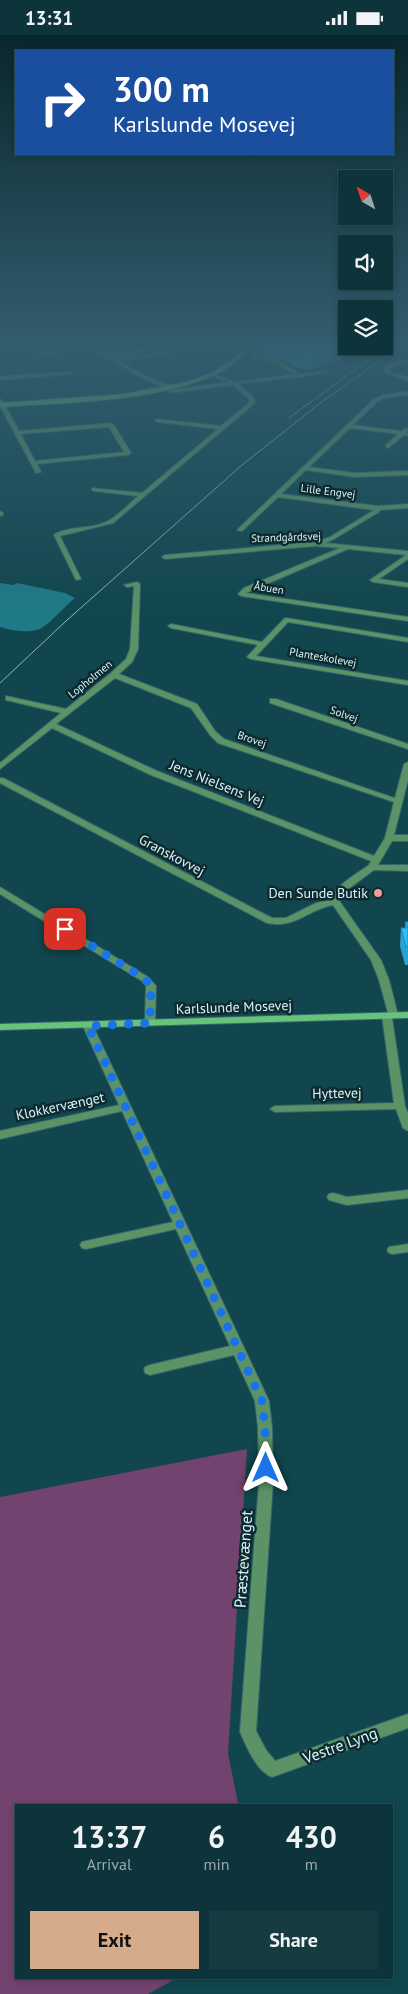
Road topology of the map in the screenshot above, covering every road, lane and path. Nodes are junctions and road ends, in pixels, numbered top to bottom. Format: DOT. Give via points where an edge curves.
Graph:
graph roads {
  1 [pos="23,432"];
  2 [pos="116,432"];
  3 [pos="218,432"];
  4 [pos="341,432"];
  5 [pos="16,433"];
  6 [pos="405,433"];
  7 [pos="388,446"];
  8 [pos="33,463"];
  9 [pos="304,468"];
  10 [pos="38,472"];
  11 [pos="408,473"];
  12 [pos="94,489"];
  13 [pos="143,495"];
  14 [pos="276,495"];
  15 [pos="408,507"];
  16 [pos="378,508"];
  17 [pos="240,529"];
  18 [pos="316,544"];
  19 [pos="346,548"];
  20 [pos="408,555"];
  21 [pos="165,557"];
  22 [pos="78,579"];
  23 [pos="127,585"];
  24 [pos="408,585"];
  25 [pos="408,619"];
  26 [pos="171,626"];
  27 [pos="408,639"];
  28 [pos="263,644"];
  29 [pos="114,675"];
  30 [pos="408,683"];
  31 [pos="8,698"];
  32 [pos="273,701"];
  33 [pos="67,712"];
  34 [pos="51,725"];
  35 [pos="408,747"];
  36 [pos="408,764"];
  37 [pos="0,767"];
  38 [pos="0,780"];
  39 [pos="404,790"];
  40 [pos="398,801"];
  41 [pos="389,838"];
  42 [pos="408,838"];
  43 [pos="374,863"];
  44 [pos="408,868"];
  45 [pos="0,890"];
  46 [pos="335,902"];
  47 [pos="408,1015"];
  48 [pos="390,1016"];
  49 [pos="150,1023"];
  50 [pos="88,1026"];
  51 [pos="0,1027"];
  52 [pos="400,1106"];
  53 [pos="126,1107"];
  54 [pos="275,1109"];
  55 [pos="408,1128"];
  56 [pos="0,1135"];
  57 [pos="408,1193"];
  58 [pos="333,1197"];
  59 [pos="180,1224"];
  60 [pos="86,1245"];
  61 [pos="408,1248"];
  62 [pos="392,1250"];
  63 [pos="238,1349"];
  64 [pos="150,1370"];
  65 [pos="408,1721"];
  66 [pos="272,1769"];
  1 -- 5 [label="street"];
  2 -- 8 [label="street" via="128,453"];
  3 -- 13 [label="street"];
  4 -- 9 [label="street"];
  5 -- 8 [label="street"];
  6 -- 7 [label="street"];
  8 -- 10 [label="street"];
  9 -- 11 [label="street" via="355,475"];
  9 -- 14 [label="street"];
  12 -- 13 [label="street"];
  13 -- 22 [label="street" via="103,526 57,535"];
  14 -- 16 [label="street, Lille Engvej"];
  14 -- 17 [label="street"];
  15 -- 16 [label="street, Lille Engvej"];
  16 -- 18 [label="street" via="332,538"];
  18 -- 19 [label="street, Strandgårdsvej"];
  18 -- 21 [label="street, Strandgårdsvej"];
  19 -- 20 [label="street, Strandgårdsvej"];
  19 -- 25 [label="street, Åbuen" via="246,589 241,594"];
  20 -- 24 [label="street" via="373,580"];
  23 -- 29 [label="street, Lopholmen" via="138,584 134,649 129,660"];
  26 -- 28 [label="street"];
  27 -- 28 [label="street, Planteskolevej" via="286,620"];
  28 -- 30 [label="street, Planteskolevej" via="251,657"];
  29 -- 33 [label="street, Lopholmen"];
  29 -- 40 [label="street, Brovej" via="194,706 221,741"];
  31 -- 33 [label="street, Lopholmen"];
  32 -- 35 [label="street, Solvej"];
  33 -- 34 [label="street, Lopholmen"];
  34 -- 37 [label="street, Lopholmen"];
  34 -- 43 [label="street, Jens Nielsens Vej" via="154,773"];
  36 -- 39 [label="street"];
  38 -- 46 [label="street, Granskovvej" via="270,921 288,921 319,905"];
  39 -- 40 [label="street"];
  40 -- 41 [label="street"];
  41 -- 42 [label="street"];
  41 -- 43 [label="street"];
  43 -- 44 [label="street, Jens Nielsens Vej"];
  43 -- 46 [label="street" via="341,890"];
  45 -- 49 [label="street" via="145,979 151,986"];
  46 -- 48 [label="street" via="376,960 384,980"];
  47 -- 48 [label="street, Karlslunde Mosevej"];
  48 -- 49 [label="street, Karlslunde Mosevej"];
  48 -- 52 [label="street"];
  49 -- 50 [label="street, Karlslunde Mosevej"];
  50 -- 51 [label="street, Karlslunde Mosevej"];
  50 -- 53 [label="street, Præstevænget"];
  52 -- 54 [label="street, Hyttevej"];
  52 -- 55 [label="street"];
  53 -- 56 [label="street, Klokkervænget"];
  53 -- 59 [label="street, Præstevænget"];
  57 -- 58 [label="street" via="348,1201"];
  59 -- 60 [label="street"];
  59 -- 63 [label="street, Præstevænget"];
  61 -- 62 [label="street"];
  63 -- 64 [label="street"];
  63 -- 66 [label="street, Præstevænget" via="262,1401 265,1428 266,1482 248,1732"];
  65 -- 66 [label="street, Vestre Lyng"];
}
